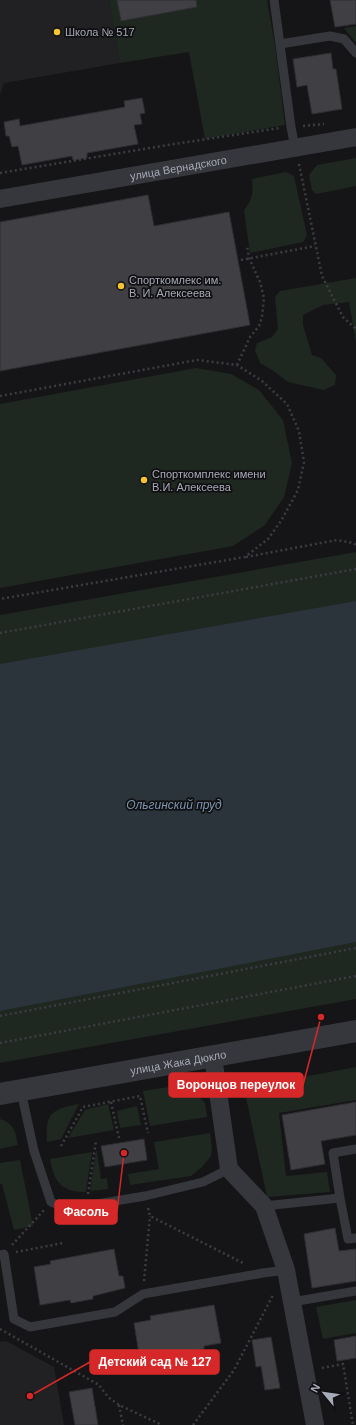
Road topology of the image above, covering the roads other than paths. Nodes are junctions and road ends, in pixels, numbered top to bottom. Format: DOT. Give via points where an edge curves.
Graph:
graph roads {
  1 [pos="274,0"];
  2 [pos="280,44"];
  3 [pos="356,53"];
  4 [pos="356,137"];
  5 [pos="295,148"];
  6 [pos="0,199"];
  7 [pos="356,1031"];
  8 [pos="213,1057"];
  9 [pos="10,1092"];
  10 [pos="356,1150"];
  11 [pos="229,1169"];
  12 [pos="340,1198"];
  13 [pos="264,1206"];
  14 [pos="356,1238"];
  15 [pos="2,1255"];
  16 [pos="286,1270"];
  17 [pos="356,1291"];
  18 [pos="292,1302"];
  19 [pos="315,1425"];
  1 -- 2 [label="lane"];
  2 -- 3 [label="lane" via="330,36 344,39"];
  2 -- 5 [label="lane"];
  4 -- 5 [label="street, улица Вернадского"];
  5 -- 6 [label="street, улица Вернадского"];
  7 -- 8 [label="street, улица Жака Дюкло"];
  8 -- 9 [label="street, улица Жака Дюкло"];
  8 -- 11 [label="street"];
  9 -- 11 [label="lane" via="51,1202 67,1209 145,1196 203,1182"];
  10 -- 12 [label="lane" via="333,1153"];
  11 -- 13 [label="street"];
  12 -- 13 [label="lane"];
  12 -- 14 [label="lane" via="348,1240"];
  13 -- 16 [label="street"];
  15 -- 16 [label="lane" via="14,1319 30,1327 115,1312 143,1294"];
  16 -- 18 [label="street"];
  17 -- 18 [label="lane"];
  18 -- 19 [label="street"];
}
